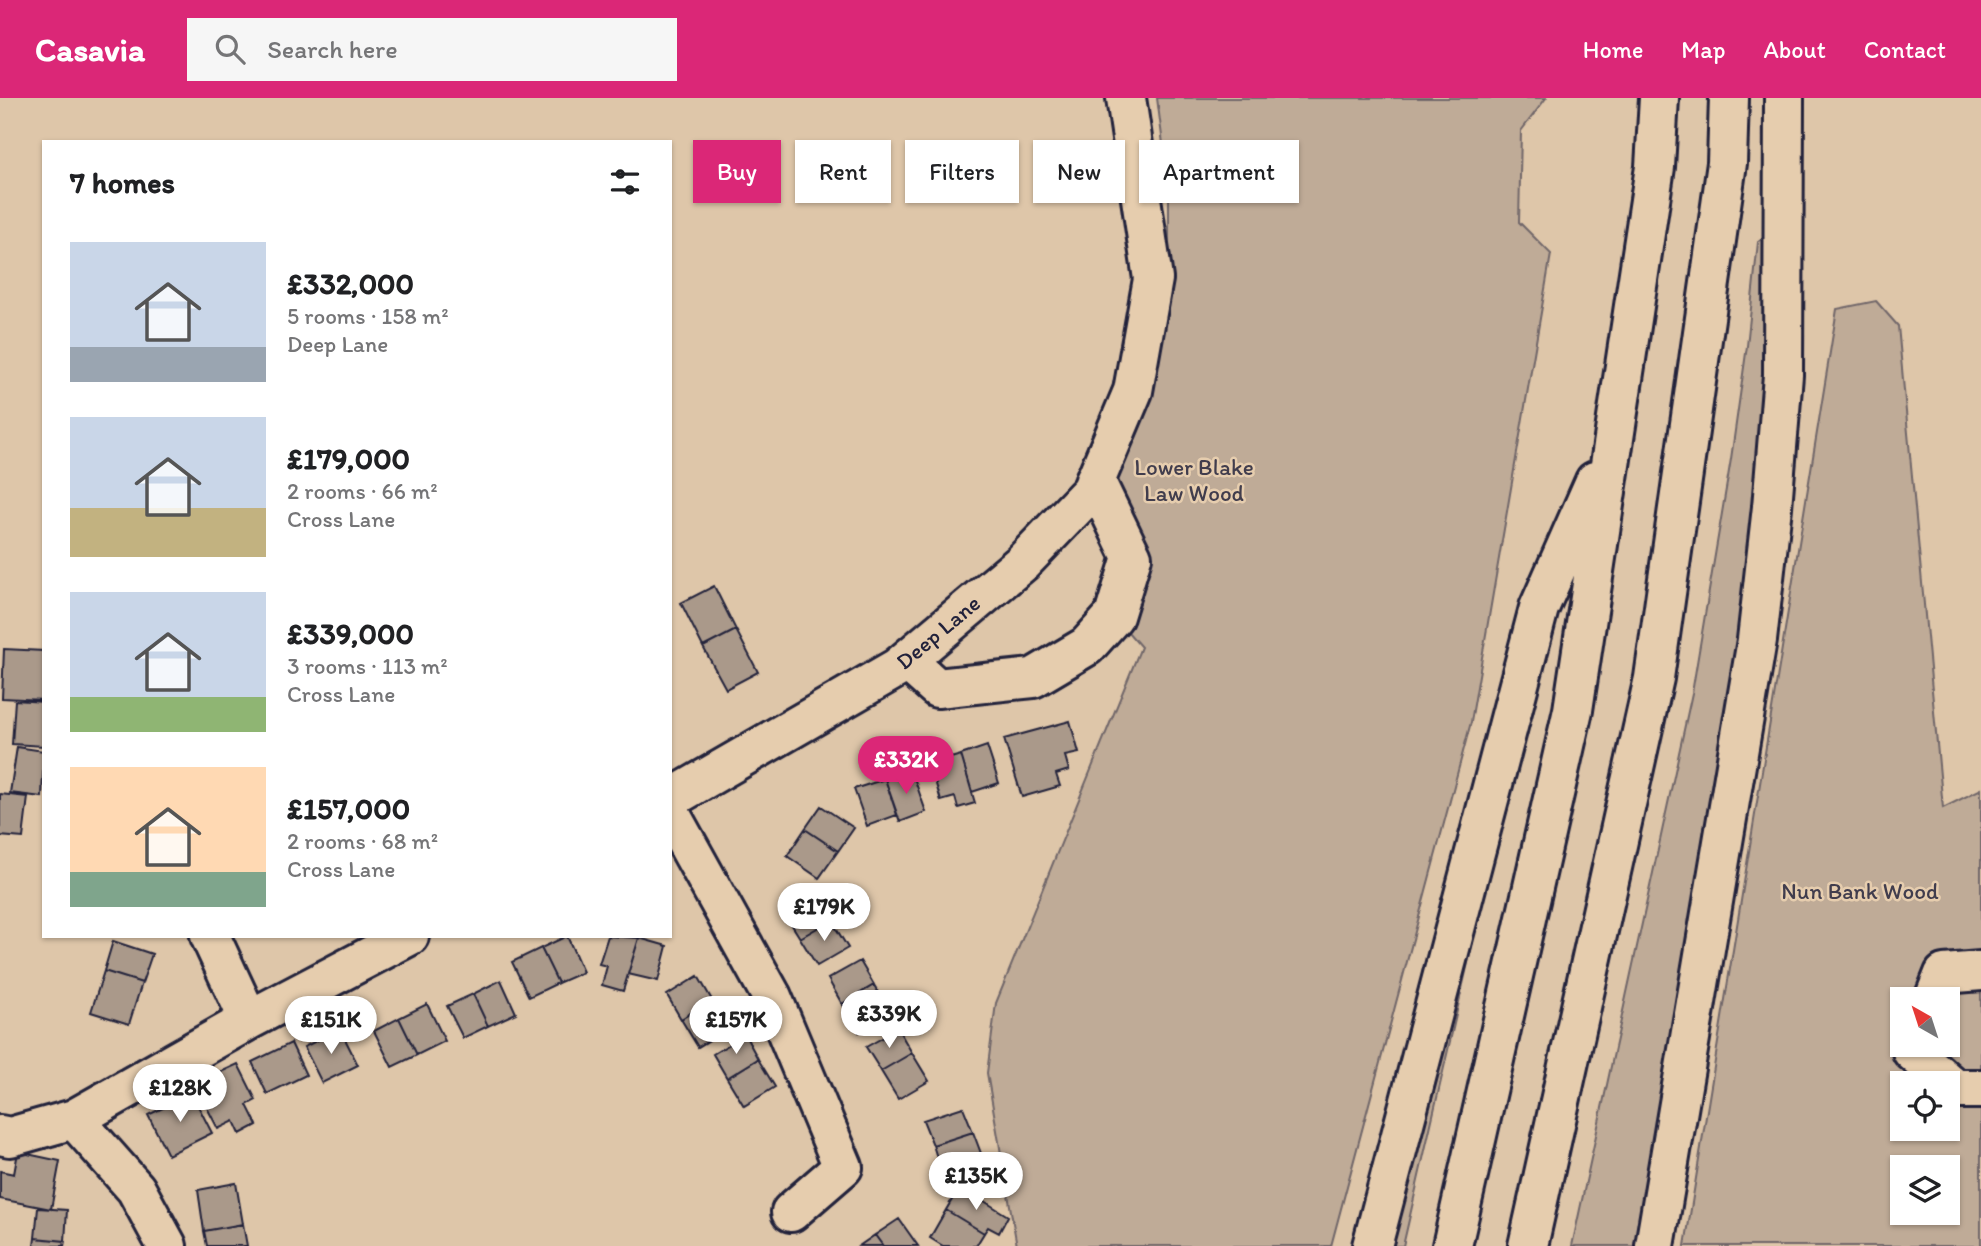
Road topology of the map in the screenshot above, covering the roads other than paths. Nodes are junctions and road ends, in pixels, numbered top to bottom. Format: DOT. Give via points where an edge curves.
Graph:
graph roads {
  1 [pos="1126,98"];
  2 [pos="1659,98"];
  3 [pos="1729,98"];
  4 [pos="1784,98"];
  5 [pos="1615,434"];
  6 [pos="1095,480"];
  7 [pos="906,660"];
  8 [pos="672,798"];
  9 [pos="672,817"];
  10 [pos="211,938"];
  11 [pos="405,938"];
  12 [pos="1981,971"];
  13 [pos="1939,987"];
  14 [pos="249,1020"];
  15 [pos="1919,1057"];
  16 [pos="1981,1089"];
  17 [pos="74,1119"];
  18 [pos="0,1135"];
  19 [pos="791,1212"];
  20 [pos="167,1246"];
  21 [pos="1373,1246"];
  22 [pos="1452,1246"];
  23 [pos="1528,1246"];
  24 [pos="1655,1246"];
  1 -- 6 [label="main road, Deep Lane" via="1153,279 1133,391"];
  2 -- 5 [label="main road" via="1655,167"];
  3 -- 23 [label="main road" via="1727,163 1654,678"];
  4 -- 24 [label="main road" via="1783,376 1766,560 1757,640"];
  5 -- 21 [label="main road" via="1539,608"];
  5 -- 22 [label="main road" via="1573,710"];
  6 -- 7 [label="main road, Deep Lane" via="1091,491 1022,562"];
  6 -- 7 [label="main road" via="1132,557 1114,616 1087,646 1034,677 937,688"];
  7 -- 8 [label="main road, Deep Lane"];
  9 -- 19 [label="main road" via="772,998 844,1167"];
  10 -- 14 [label="main road"];
  11 -- 14 [label="main road"];
  12 -- 13 [label="main road" via="1944,974"];
  14 -- 17 [label="main road"];
  15 -- 16 [label="main road" via="1955,1089"];
  17 -- 18 [label="main road"];
  17 -- 20 [label="main road" via="136,1189"];
}
